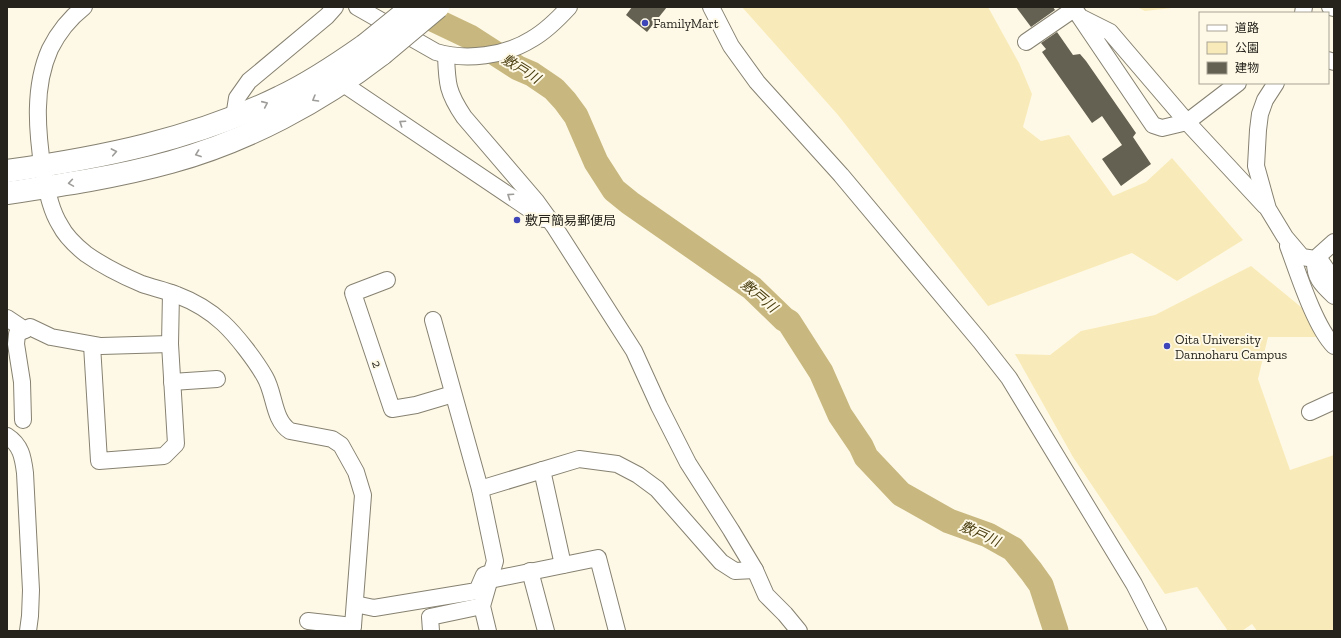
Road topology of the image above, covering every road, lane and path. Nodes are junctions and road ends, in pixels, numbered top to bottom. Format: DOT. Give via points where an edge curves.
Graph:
graph roads {
  1 [pos="84,7"];
  2 [pos="335,7"];
  3 [pos="357,7"];
  4 [pos="412,7"];
  5 [pos="438,7"];
  6 [pos="569,7"];
  7 [pos="711,7"];
  8 [pos="1330,7"];
  9 [pos="1334,8"];
  10 [pos="1076,11"];
  11 [pos="1026,42"];
  12 [pos="374,49"];
  13 [pos="446,55"];
  14 [pos="342,83"];
  15 [pos="1237,84"];
  16 [pos="1275,84"];
  17 [pos="234,117"];
  18 [pos="1187,122"];
  19 [pos="42,166"];
  20 [pos="7,171"];
  21 [pos="46,187"];
  22 [pos="7,193"];
  23 [pos="1268,209"];
  24 [pos="554,226"];
  25 [pos="1285,238"];
  26 [pos="1334,242"];
  27 [pos="1315,259"];
  28 [pos="1334,278"];
  29 [pos="387,280"];
  30 [pos="171,293"];
  31 [pos="1334,296"];
  32 [pos="7,318"];
  33 [pos="433,320"];
  34 [pos="25,330"];
  35 [pos="170,344"];
  36 [pos="92,345"];
  37 [pos="1334,346"];
  38 [pos="217,379"];
  39 [pos="172,382"];
  40 [pos="453,394"];
  41 [pos="1334,401"];
  42 [pos="1310,412"];
  43 [pos="24,420"];
  44 [pos="7,436"];
  45 [pos="542,470"];
  46 [pos="480,489"];
  47 [pos="564,565"];
  48 [pos="755,570"];
  49 [pos="530,571"];
  50 [pos="491,576"];
  51 [pos="354,604"];
  52 [pos="482,606"];
  53 [pos="308,621"];
  54 [pos="353,628"];
  55 [pos="28,631"];
  56 [pos="431,631"];
  57 [pos="488,631"];
  58 [pos="546,631"];
  59 [pos="617,631"];
  60 [pos="799,631"];
  61 [pos="1158,631"];
  1 -- 19 [label="street" via="65,25 50,48 44,67 38,106"];
  2 -- 17 [label="street" via="328,16 249,81 237,98"];
  3 -- 13 [label="street" via="436,52"];
  4 -- 12 [label="highway, bridge"];
  5 -- 12 [label="highway, bridge"];
  6 -- 13 [label="street" via="541,34 505,50 480,56"];
  7 -- 61 [label="street" via="731,46 757,82 841,175 1009,378 1134,584"];
  8 -- 9 [label="street"];
  10 -- 11 [label="street"];
  10 -- 18 [label="street" via="1110,32"];
  10 -- 18 [label="street" via="1153,124 1162,128"];
  12 -- 14 [label="highway"];
  17 -- 12 [label="highway, one-way" via="280,98 332,68"];
  13 -- 24 [label="street" via="447,81 456,105"];
  14 -- 21 [label="highway, one-way" via="251,133 193,155 114,175"];
  24 -- 14 [label="street, one-way"];
  15 -- 18 [label="street"];
  16 -- 23 [label="street" via="1264,100 1258,130 1256,166"];
  19 -- 17 [label="highway, one-way" via="153,144"];
  18 -- 23 [label="street"];
  19 -- 20 [label="highway"];
  19 -- 21 [label="street"];
  21 -- 22 [label="highway"];
  21 -- 30 [label="street" via="60,226 81,250 105,266 142,284"];
  23 -- 25 [label="street"];
  24 -- 48 [label="street" via="634,351 688,463"];
  25 -- 27 [label="street" via="1302,257"];
  25 -- 37 [label="street" via="1313,311 1328,340"];
  26 -- 27 [label="street"];
  27 -- 28 [label="street" via="1320,260"];
  27 -- 31 [label="street" via="1315,269 1322,284"];
  29 -- 40 [label="street, 2" via="353,293 392,409"];
  30 -- 35 [label="street"];
  30 -- 51 [label="street" via="203,308 230,329 266,379 280,420 286,429 332,439 341,445 356,472 363,496"];
  32 -- 34 [label="street"];
  33 -- 40 [label="street"];
  34 -- 36 [label="street" via="30,327 50,337"];
  34 -- 43 [label="street" via="17,334 16,344"];
  35 -- 36 [label="street" via="111,347"];
  35 -- 39 [label="street"];
  36 -- 39 [label="street" via="99,461 164,456 176,444"];
  38 -- 39 [label="street"];
  40 -- 46 [label="street"];
  41 -- 42 [label="street"];
  44 -- 55 [label="street" via="20,448 25,473 31,590"];
  45 -- 46 [label="street"];
  45 -- 47 [label="street"];
  45 -- 48 [label="street" via="579,459 616,464 638,475 657,489 721,562 735,571"];
  46 -- 50 [label="street" via="495,561"];
  47 -- 49 [label="street"];
  47 -- 59 [label="street" via="598,558"];
  48 -- 60 [label="street" via="766,596"];
  49 -- 50 [label="street"];
  49 -- 58 [label="street"];
  50 -- 51 [label="street" via="484,575 477,591 374,608"];
  50 -- 52 [label="street"];
  51 -- 54 [label="street"];
  52 -- 56 [label="street" via="430,617"];
  52 -- 57 [label="street"];
  53 -- 54 [label="street"];
}
